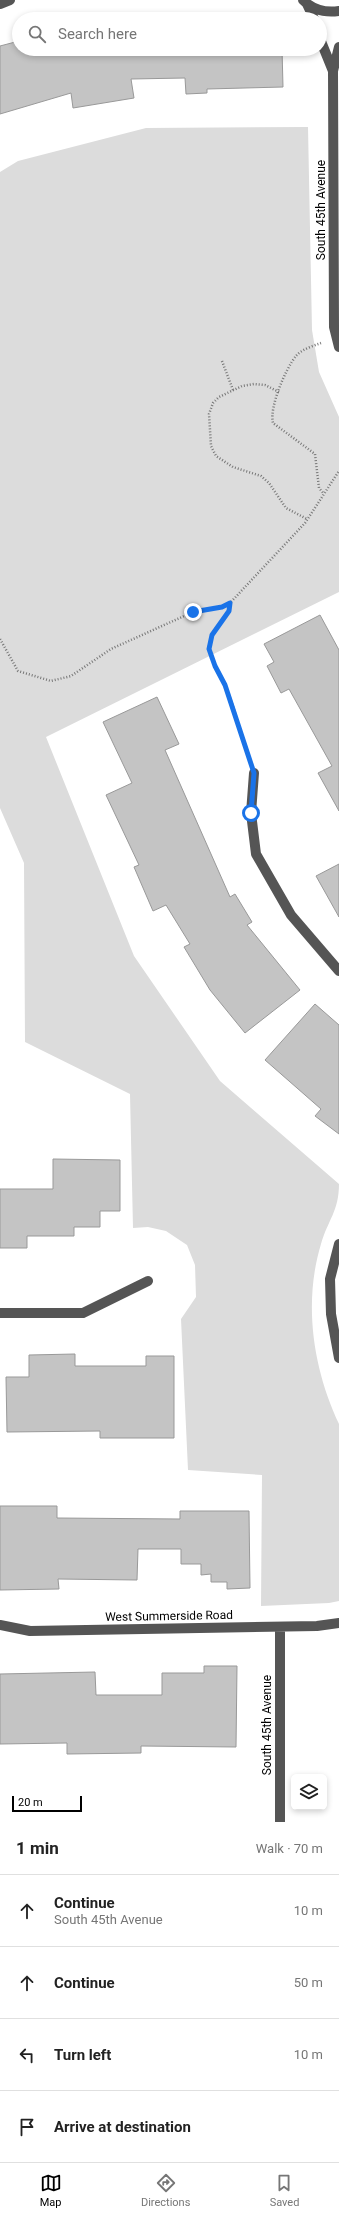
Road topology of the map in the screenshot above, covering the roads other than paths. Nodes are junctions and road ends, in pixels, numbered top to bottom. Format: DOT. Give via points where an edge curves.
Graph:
graph roads {
  1 [pos="10,0"];
  2 [pos="305,2"];
  3 [pos="0,4"];
  4 [pos="339,10"];
  5 [pos="310,12"];
  6 [pos="339,47"];
  7 [pos="326,56"];
  8 [pos="333,72"];
  9 [pos="338,343"];
  10 [pos="254,773"];
  11 [pos="339,971"];
  12 [pos="339,1244"];
  13 [pos="148,1281"];
  14 [pos="0,1313"];
  15 [pos="339,1358"];
  16 [pos="339,1623"];
  17 [pos="0,1625"];
  18 [pos="280,1627"];
  19 [pos="280,1822"];
  1 -- 3 [label="street"];
  2 -- 4 [label="street" via="321,10"];
  2 -- 5 [label="street"];
  6 -- 8 [label="street, South 45th Avenue"];
  7 -- 8 [label="street, South 45th Avenue"];
  8 -- 9 [label="street, South 45th Avenue" via="334,327"];
  10 -- 11 [label="street" via="251,813 256,854 290,914"];
  12 -- 15 [label="street" via="330,1278 331,1314"];
  13 -- 14 [label="street" via="83,1312"];
  16 -- 18 [label="street, West Summerside Road"];
  17 -- 18 [label="street, West Summerside Road" via="30,1631"];
  18 -- 19 [label="street, South 45th Avenue"];
}
